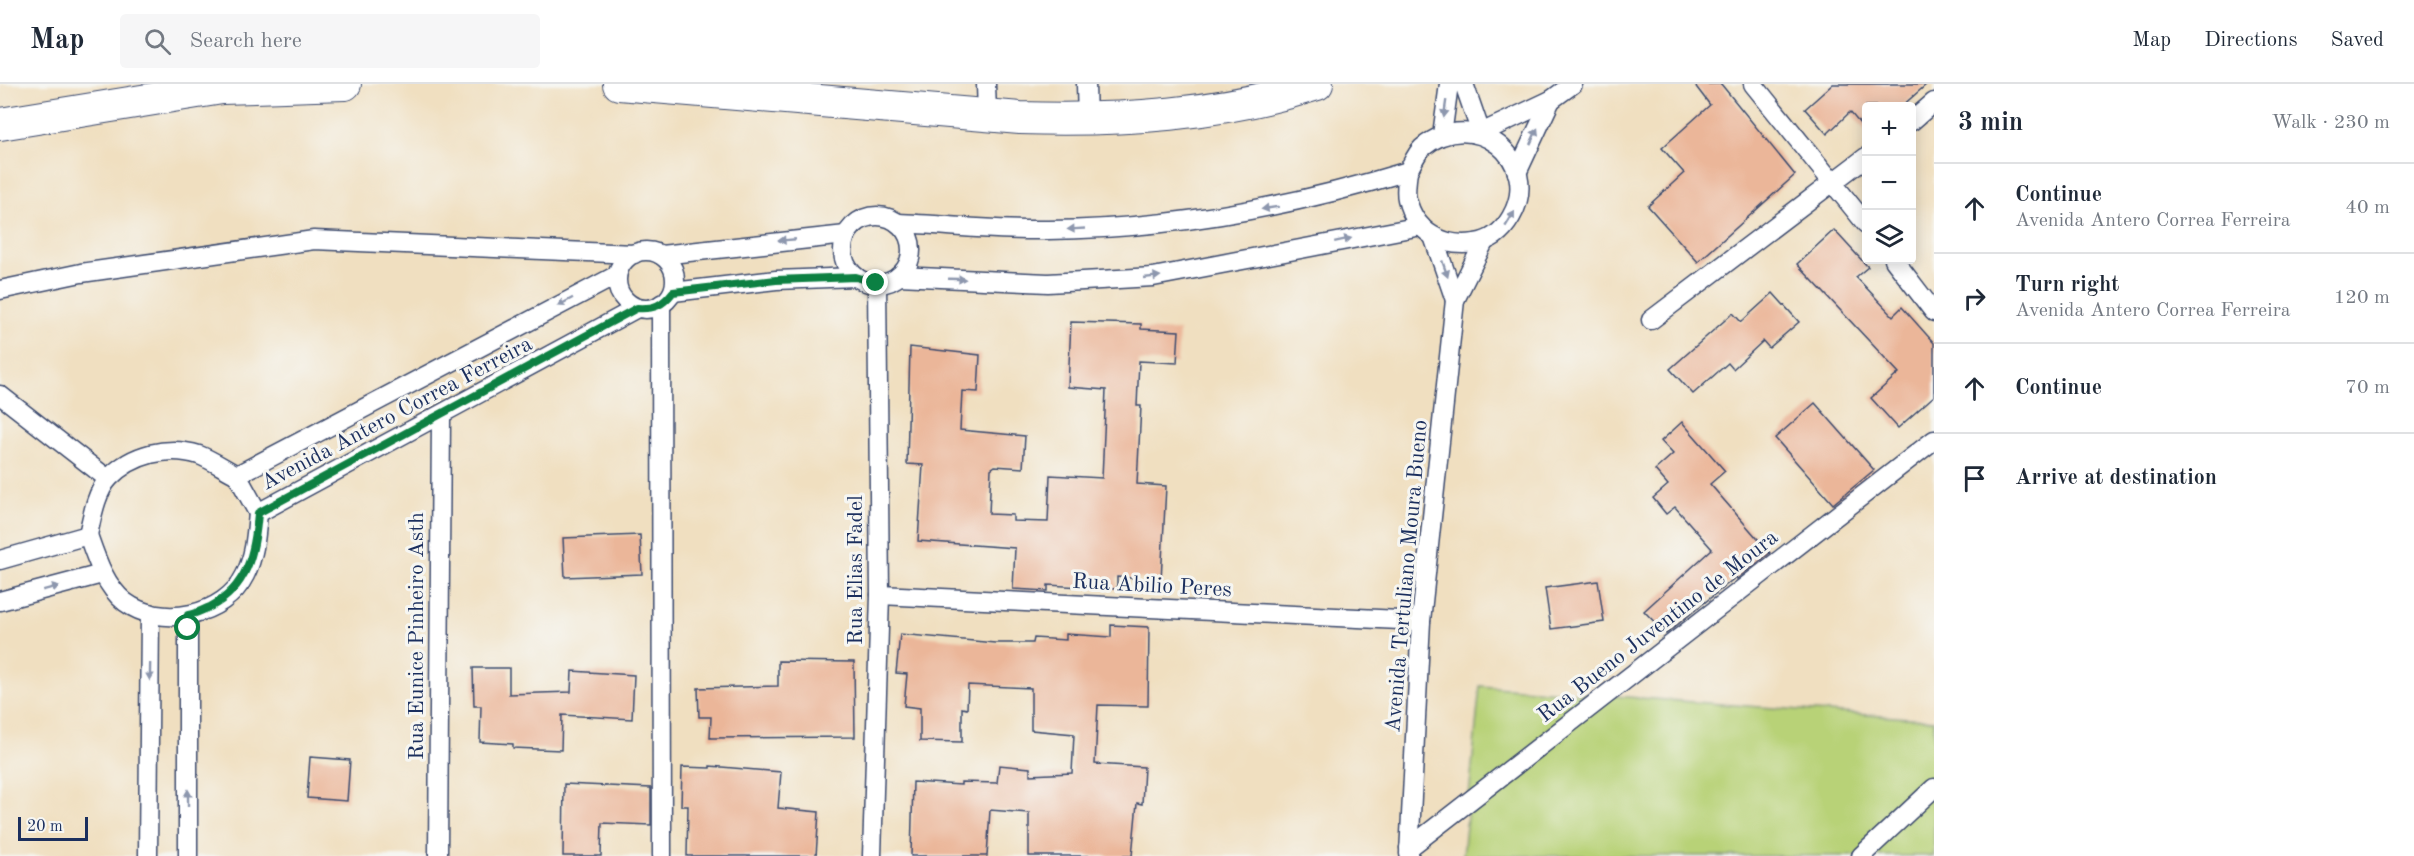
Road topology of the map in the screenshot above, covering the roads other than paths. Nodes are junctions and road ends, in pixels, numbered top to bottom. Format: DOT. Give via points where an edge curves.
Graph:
graph roads {
  1 [pos="345,84"];
  2 [pos="619,84"];
  3 [pos="1086,84"];
  4 [pos="1317,84"];
  5 [pos="1449,84"];
  6 [pos="1464,84"];
  7 [pos="1573,84"];
  8 [pos="1753,84"];
  9 [pos="986,99"];
  10 [pos="1551,100"];
  11 [pos="1934,102"];
  12 [pos="1916,117"];
  13 [pos="1087,121"];
  14 [pos="0,124"];
  15 [pos="1481,133"];
  16 [pos="1442,135"];
  17 [pos="1862,160"];
  18 [pos="1408,171"];
  19 [pos="1517,173"];
  20 [pos="1835,183"];
  21 [pos="1862,219"];
  22 [pos="898,223"];
  23 [pos="1420,226"];
  24 [pos="846,235"];
  25 [pos="1434,239"];
  26 [pos="1484,242"];
  27 [pos="634,254"];
  28 [pos="661,255"];
  29 [pos="1897,264"];
  30 [pos="617,275"];
  31 [pos="899,276"];
  32 [pos="856,277"];
  33 [pos="876,283"];
  34 [pos="0,290"];
  35 [pos="667,298"];
  36 [pos="1455,300"];
  37 [pos="637,308"];
  38 [pos="1934,312"];
  39 [pos="1651,320"];
  40 [pos="0,396"];
  41 [pos="441,416"];
  42 [pos="1934,440"];
  43 [pos="237,475"];
  44 [pos="108,479"];
  45 [pos="258,513"];
  46 [pos="88,535"];
  47 [pos="0,560"];
  48 [pos="102,574"];
  49 [pos="880,595"];
  50 [pos="0,602"];
  51 [pos="150,613"];
  52 [pos="188,615"];
  53 [pos="1422,621"];
  54 [pos="1934,788"];
  55 [pos="1409,852"];
  56 [pos="148,856"];
  57 [pos="188,856"];
  58 [pos="438,856"];
  59 [pos="662,856"];
  60 [pos="872,856"];
  61 [pos="1861,856"];
  1 -- 14 [label="highway" via="222,88"];
  2 -- 9 [label="highway"];
  3 -- 13 [label="street"];
  4 -- 13 [label="highway" via="1283,95 1188,112"];
  5 -- 16 [label="street, one-way"];
  6 -- 15 [label="street"];
  7 -- 10 [label="street"];
  8 -- 20 [label="street"];
  9 -- 13 [label="highway"];
  10 -- 15 [label="street"];
  19 -- 10 [label="street, one-way"];
  11 -- 12 [label="street"];
  15 -- 16 [label="street"];
  15 -- 19 [label="street" via="1510,156"];
  16 -- 18 [label="street" via="1420,149"];
  17 -- 20 [label="street"];
  18 -- 22 [label="street, one-way" via="1278,207 1147,225 1047,231"];
  18 -- 23 [label="street" via="1406,197"];
  26 -- 19 [label="street, one-way" via="1505,228 1518,206"];
  20 -- 21 [label="street"];
  20 -- 39 [label="street"];
  22 -- 24 [label="street" via="884,216 869,216 855,223"];
  22 -- 31 [label="street" via="908,234 911,249 908,264"];
  23 -- 25 [label="street"];
  31 -- 23 [label="street, one-way" via="1048,283 1153,277"];
  24 -- 28 [label="street, one-way"];
  24 -- 32 [label="street" via="842,250 846,265"];
  25 -- 26 [label="street" via="1458,246"];
  25 -- 36 [label="street, Avenida Tertuliano Moura Bueno, one-way"];
  26 -- 36 [label="street, Avenida Tertuliano Moura Bueno"];
  27 -- 28 [label="street" via="647,251"];
  27 -- 30 [label="street" via="622,262"];
  27 -- 34 [label="street" via="314,240 81,273"];
  28 -- 35 [label="street" via="673,272"];
  29 -- 38 [label="street"];
  30 -- 37 [label="street" via="618,289 625,301"];
  30 -- 43 [label="street, Avenida Antero Correa Ferreira, one-way"];
  31 -- 33 [label="street"];
  32 -- 33 [label="street"];
  32 -- 35 [label="street" via="776,280"];
  33 -- 49 [label="street, Rua Elias Fadel"];
  35 -- 37 [label="street" via="651,309"];
  35 -- 59 [label="street"];
  36 -- 53 [label="street, Avenida Tertuliano Moura Bueno"];
  37 -- 41 [label="street, Avenida Antero Correa Ferreira"];
  40 -- 44 [label="street"];
  41 -- 45 [label="street, Avenida Antero Correa Ferreira"];
  41 -- 58 [label="street, Rua Eunice Pinheiro Asth"];
  42 -- 55 [label="street, Rua Bueno Juventino de Moura"];
  43 -- 44 [label="street, Avenida Antero Correa Ferreira" via="200,456 169,450 141,456"];
  43 -- 45 [label="street"];
  44 -- 46 [label="street, Avenida Antero Correa Ferreira" via="95,504"];
  45 -- 52 [label="street, Avenida Antero Correa Ferreira" via="255,547 244,577 224,599"];
  46 -- 47 [label="street"];
  46 -- 48 [label="street"];
  50 -- 48 [label="street, one-way"];
  48 -- 51 [label="street, Avenida Antero Correa Ferreira" via="125,602"];
  49 -- 53 [label="street, Rua Abilio Peres"];
  49 -- 60 [label="street, Rua Elias Fadel"];
  51 -- 52 [label="street, Avenida Antero Correa Ferreira"];
  51 -- 56 [label="street, one-way"];
  57 -- 52 [label="street, one-way"];
  53 -- 55 [label="street, Avenida Tertuliano Moura Bueno"];
  54 -- 61 [label="street"];
}
